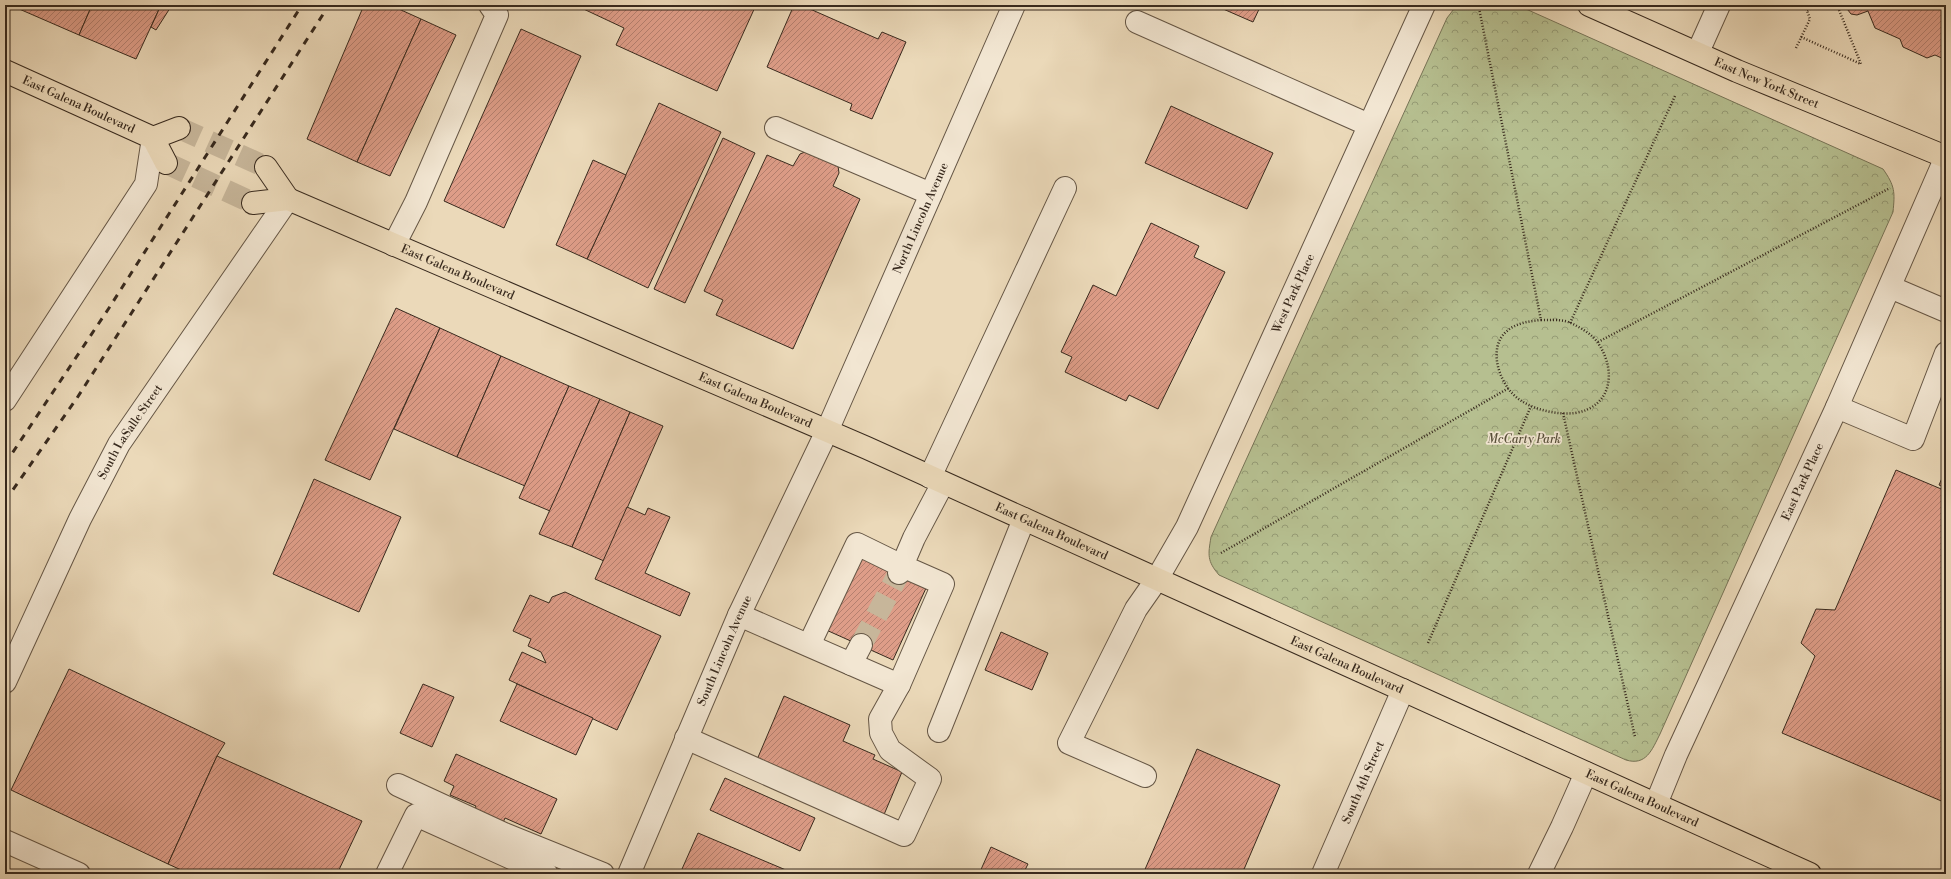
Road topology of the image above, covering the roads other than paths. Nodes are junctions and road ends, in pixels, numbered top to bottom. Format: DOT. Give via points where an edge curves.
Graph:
graph roads {
  1 [pos="490,5"];
  2 [pos="1014,5"];
  3 [pos="1424,5"];
  4 [pos="1589,5"];
  5 [pos="1719,5"];
  6 [pos="1137,22"];
  7 [pos="1698,52"];
  8 [pos="5,71"];
  9 [pos="1369,126"];
  10 [pos="179,128"];
  11 [pos="776,128"];
  12 [pos="153,138"];
  13 [pos="1946,157"];
  14 [pos="166,163"];
  15 [pos="266,167"];
  16 [pos="1065,188"];
  17 [pos="931,194"];
  18 [pos="288,199"];
  19 [pos="253,203"];
  20 [pos="394,245"];
  21 [pos="1890,287"];
  22 [pos="1946,311"];
  23 [pos="1946,353"];
  24 [pos="5,400"];
  25 [pos="1837,407"];
  26 [pos="827,431"];
  27 [pos="937,480"];
  28 [pos="1024,519"];
  29 [pos="900,569"];
  30 [pos="1157,579"];
  31 [pos="739,615"];
  32 [pos="809,645"];
  33 [pos="5,682"];
  34 [pos="899,685"];
  35 [pos="1403,690"];
  36 [pos="939,731"];
  37 [pos="686,738"];
  38 [pos="1586,773"];
  39 [pos="1145,776"];
  40 [pos="398,785"];
  41 [pos="1656,804"];
  42 [pos="5,841"];
  43 [pos="79,874"];
  44 [pos="387,874"];
  45 [pos="547,874"];
  46 [pos="603,874"];
  47 [pos="629,874"];
  48 [pos="1323,874"];
  49 [pos="1539,874"];
  50 [pos="1810,874"];
  1 -- 20 [label="street" via="497,15 416,202"];
  2 -- 17 [label="street, North Lincoln Avenue"];
  3 -- 9 [label="street, West Park Place"];
  4 -- 7 [label="main road, East New York Street"];
  5 -- 7 [label="street"];
  6 -- 9 [label="street"];
  7 -- 13 [label="main road, East New York Street" via="1737,71"];
  8 -- 12 [label="main road, East Galena Boulevard"];
  9 -- 30 [label="street, West Park Place" via="1187,527"];
  10 -- 12 [label="main road"];
  11 -- 17 [label="street"];
  12 -- 14 [label="main road"];
  12 -- 24 [label="street" via="146,184"];
  13 -- 21 [label="street, East Park Place"];
  15 -- 18 [label="main road"];
  16 -- 27 [label="street"];
  17 -- 26 [label="street, North Lincoln Avenue"];
  18 -- 19 [label="main road, East Galena Boulevard"];
  18 -- 20 [label="main road, East Galena Boulevard"];
  18 -- 33 [label="street, South LaSalle Street" via="119,444 80,519"];
  20 -- 26 [label="main road, East Galena Boulevard"];
  21 -- 22 [label="street"];
  21 -- 25 [label="street, East Park Place"];
  23 -- 25 [label="street" via="1913,439"];
  25 -- 41 [label="street, East Park Place"];
  26 -- 27 [label="main road, East Galena Boulevard"];
  26 -- 31 [label="street, South Lincoln Avenue"];
  27 -- 28 [label="main road, East Galena Boulevard"];
  27 -- 29 [label="street"];
  28 -- 30 [label="main road, East Galena Boulevard"];
  28 -- 36 [label="street"];
  29 -- 32 [label="street" via="857,544"];
  29 -- 34 [label="street" via="943,584"];
  30 -- 35 [label="main road, East Galena Boulevard"];
  30 -- 39 [label="street, West Park Place" via="1136,609 1069,743"];
  31 -- 32 [label="street"];
  31 -- 37 [label="street, South Lincoln Avenue"];
  32 -- 34 [label="street" via="856,654"];
  34 -- 37 [label="street" via="880,719 881,733 890,750 930,779 904,835"];
  35 -- 38 [label="main road, East Galena Boulevard"];
  35 -- 48 [label="street, South 4th Street"];
  37 -- 47 [label="street, South Lincoln Avenue"];
  38 -- 41 [label="main road, East Galena Boulevard"];
  38 -- 49 [label="street"];
  40 -- 46 [label="street" via="504,834"];
  41 -- 50 [label="main road, East Galena Boulevard"];
  42 -- 43 [label="street"];
  44 -- 45 [label="street" via="416,815"];
}
